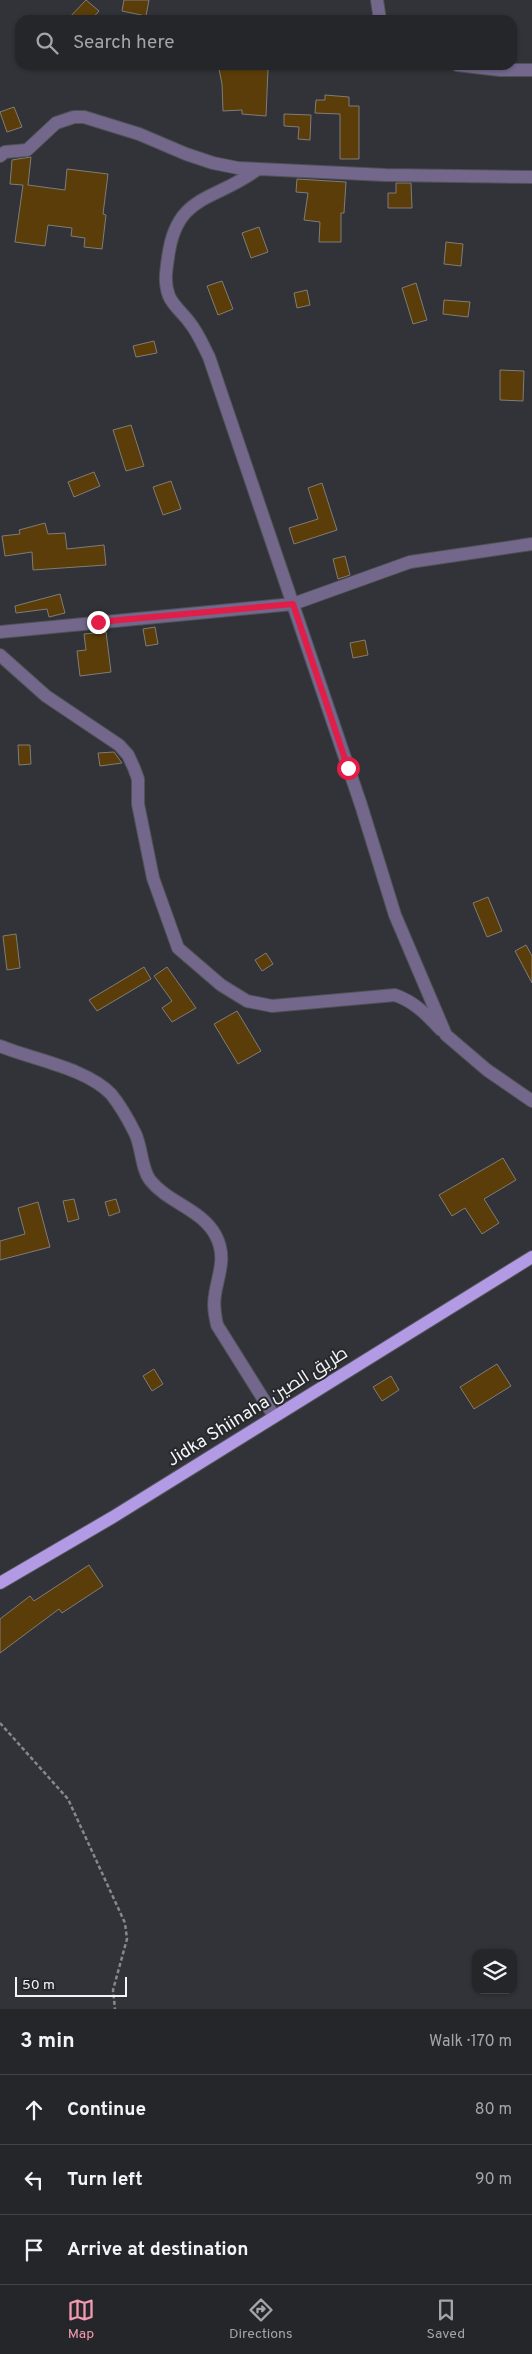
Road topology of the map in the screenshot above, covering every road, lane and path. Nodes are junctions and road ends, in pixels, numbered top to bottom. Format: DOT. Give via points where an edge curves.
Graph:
graph roads {
  1 [pos="377,0"];
  2 [pos="379,15"];
  3 [pos="500,70"];
  4 [pos="517,70"];
  5 [pos="517,70"];
  6 [pos="532,70"];
  7 [pos="0,156"];
  8 [pos="258,169"];
  9 [pos="532,177"];
  10 [pos="532,544"];
  11 [pos="293,604"];
  12 [pos="0,632"];
  13 [pos="0,655"];
  14 [pos="446,1035"];
  15 [pos="0,1046"];
  16 [pos="532,1101"];
  17 [pos="532,1257"];
  18 [pos="274,1416"];
  19 [pos="0,1583"];
  20 [pos="0,1723"];
  21 [pos="115,2009"];
  1 -- 2 [label="street"];
  3 -- 5 [label="street"];
  4 -- 6 [label="street"];
  7 -- 8 [label="street" via="5,152 27,150 56,123 74,116 139,134 212,163"];
  8 -- 9 [label="street"];
  8 -- 11 [label="street" via="182,214 172,238 165,284 169,298 192,324 209,357"];
  10 -- 11 [label="street" via="410,562"];
  11 -- 12 [label="street"];
  11 -- 14 [label="street" via="395,914"];
  13 -- 14 [label="street" via="46,696 119,745 128,755 138,780 138,804 153,878 178,948 221,985 247,1002 272,1006 395,995 422,1010"];
  14 -- 16 [label="street" via="487,1070"];
  15 -- 18 [label="street" via="91,1079 111,1094 136,1135 148,1178 160,1191 204,1219 216,1236 222,1256 215,1295 217,1325"];
  17 -- 18 [label="main road, Jidka Shiinaha طريق الصين"];
  18 -- 19 [label="main road, Jidka Shiinaha طريق الصين"];
  20 -- 21 [label="path" via="68,1799 125,1923 127,1939 113,1990"];
}
